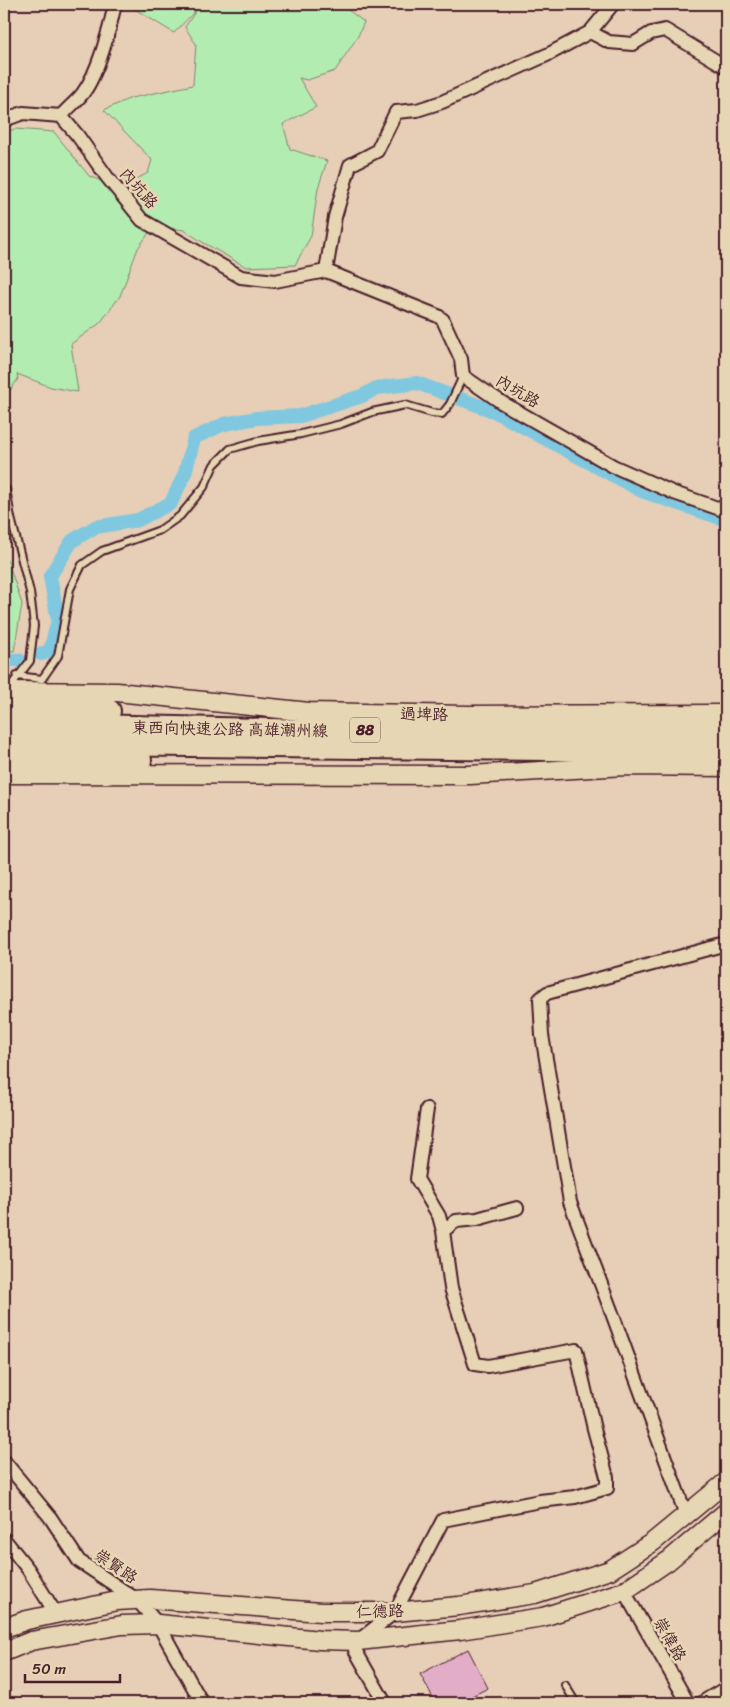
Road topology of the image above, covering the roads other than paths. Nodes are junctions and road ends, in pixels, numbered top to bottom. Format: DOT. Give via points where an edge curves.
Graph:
graph roads {
  1 [pos="115,4"];
  2 [pos="613,4"];
  3 [pos="590,32"];
  4 [pos="726,67"];
  5 [pos="61,116"];
  6 [pos="4,120"];
  7 [pos="326,271"];
  8 [pos="463,376"];
  9 [pos="6,489"];
  10 [pos="726,512"];
  11 [pos="17,676"];
  12 [pos="5,696"];
  13 [pos="726,714"];
  14 [pos="4,724"];
  15 [pos="726,730"];
  16 [pos="309,731"];
  17 [pos="4,743"];
  18 [pos="625,751"];
  19 [pos="726,751"];
  20 [pos="4,760"];
  21 [pos="726,767"];
  22 [pos="4,774"];
  23 [pos="726,944"];
  24 [pos="427,1109"];
  25 [pos="517,1208"];
  26 [pos="443,1231"];
  27 [pos="4,1461"];
  28 [pos="726,1482"];
  29 [pos="726,1512"];
  30 [pos="686,1515"];
  31 [pos="4,1539"];
  32 [pos="624,1591"];
  33 [pos="137,1600"];
  34 [pos="395,1612"];
  35 [pos="56,1614"];
  36 [pos="158,1624"];
  37 [pos="4,1628"];
  38 [pos="358,1641"];
  39 [pos="4,1652"];
  40 [pos="565,1685"];
  41 [pos="726,1688"];
  42 [pos="202,1703"];
  43 [pos="386,1703"];
  44 [pos="576,1703"];
  45 [pos="688,1703"];
  46 [pos="701,1703"];
  1 -- 5 [label="street" via="91,80 83,94"];
  2 -- 3 [label="street"];
  3 -- 4 [label="street" via="609,42 633,44 651,33 665,30"];
  3 -- 7 [label="street" via="442,102 396,112 377,151 350,165 335,217"];
  5 -- 6 [label="street" via="22,113"];
  5 -- 7 [label="street, 內坑路" via="142,220 241,277 275,281"];
  7 -- 8 [label="street" via="438,316 443,320 461,359"];
  8 -- 10 [label="street, 內坑路" via="613,466"];
  8 -- 11 [label="lane" via="442,414 405,405 372,412 341,424 230,449 214,465 204,487 180,516 160,530 102,551 82,565 70,589 58,656 42,679"];
  9 -- 11 [label="lane" via="30,592 34,626 30,661"];
  11 -- 12 [label="lane"];
  12 -- 13 [label="street, 過埤路" via="117,692 309,712"];
  12 -- 16 [label="highway" via="117,712 281,724"];
  14 -- 16 [label="highway, 東西向快速公路 高雄潮州線 / 88"];
  15 -- 16 [label="highway, 東西向快速公路 高雄潮州線 / 88"];
  17 -- 18 [label="highway, 東西向快速公路 高雄潮州線 / 88"];
  18 -- 19 [label="highway, 東西向快速公路 高雄潮州線 / 88"];
  18 -- 20 [label="highway" via="308,761"];
  21 -- 22 [label="street" via="625,766 470,775"];
  23 -- 30 [label="street" via="547,993 540,999 542,1034 570,1202"];
  24 -- 26 [label="street" via="417,1178 439,1216"];
  25 -- 26 [label="street" via="456,1221"];
  26 -- 34 [label="street" via="451,1288 475,1364 488,1366 576,1350 607,1488 575,1497 444,1520"];
  27 -- 33 [label="street, 崇賢路" via="50,1517 79,1561"];
  28 -- 30 [label="street, 仁德路"];
  29 -- 32 [label="street, 仁德路" via="668,1562"];
  30 -- 34 [label="street, 仁德路" via="653,1542 610,1570 535,1594"];
  31 -- 35 [label="street" via="28,1569"];
  32 -- 38 [label="street, 仁德路" via="543,1617"];
  32 -- 45 [label="street, 崇偉路"];
  33 -- 34 [label="street, 仁德路" via="321,1612"];
  33 -- 35 [label="street, 仁德路"];
  33 -- 36 [label="street, 崇賢路"];
  34 -- 38 [label="street"];
  35 -- 37 [label="street, 仁德路"];
  36 -- 38 [label="street, 仁德路"];
  36 -- 39 [label="street, 仁德路" via="122,1625 31,1642"];
  36 -- 42 [label="street, 崇賢路"];
  38 -- 43 [label="street" via="355,1650"];
  40 -- 44 [label="lane"];
  41 -- 46 [label="street"];
}
